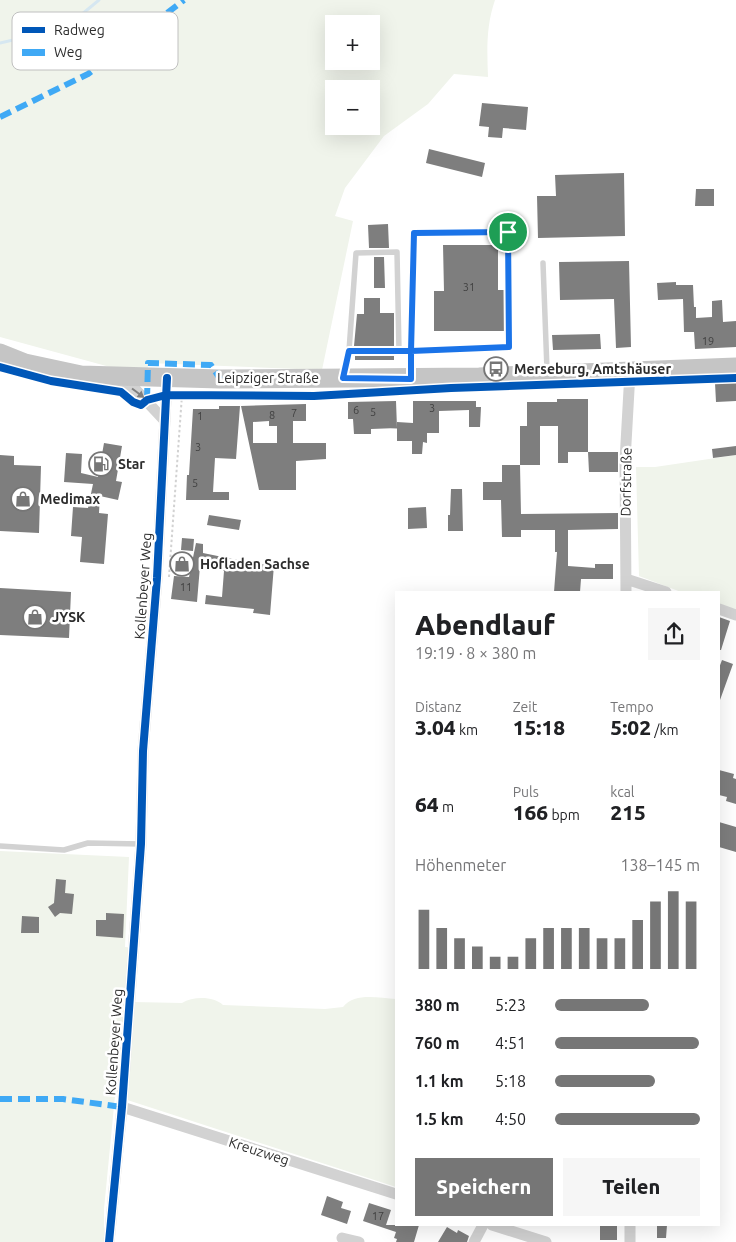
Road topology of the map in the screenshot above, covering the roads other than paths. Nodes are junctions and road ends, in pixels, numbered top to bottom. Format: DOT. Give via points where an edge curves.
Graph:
graph roads {
  1 [pos="543,263"];
  2 [pos="349,351"];
  3 [pos="399,351"];
  4 [pos="411,351"];
  5 [pos="0,353"];
  6 [pos="736,367"];
  7 [pos="630,372"];
  8 [pos="547,375"];
  9 [pos="103,376"];
  10 [pos="167,378"];
  11 [pos="343,378"];
  12 [pos="411,379"];
  13 [pos="164,421"];
  14 [pos="626,579"];
  15 [pos="626,591"];
  16 [pos="663,591"];
  17 [pos="720,609"];
  18 [pos="736,615"];
  19 [pos="141,844"];
  20 [pos="0,846"];
  21 [pos="122,1107"];
  22 [pos="395,1194"];
  23 [pos="482,1226"];
  24 [pos="495,1226"];
  25 [pos="630,1226"];
  26 [pos="342,1238"];
  27 [pos="109,1242"];
  28 [pos="358,1242"];
  29 [pos="474,1242"];
  30 [pos="546,1242"];
  31 [pos="630,1242"];
  1 -- 8 [label="lane"];
  2 -- 3 [label="lane"];
  2 -- 3 [label="lane" via="356,253 397,252"];
  2 -- 11 [label="lane"];
  3 -- 4 [label="lane"];
  4 -- 4 [label="lane" via="414,233 508,232 509,347"];
  4 -- 12 [label="lane"];
  5 -- 9 [label="main road, Leipziger Straße" via="61,372"];
  6 -- 7 [label="main road, Leipziger Straße"];
  7 -- 8 [label="main road, Leipziger Straße"];
  7 -- 14 [label="street, Dorfstraße" via="625,461"];
  8 -- 12 [label="main road, Leipziger Straße"];
  9 -- 10 [label="main road, Leipziger Straße"];
  9 -- 13 [label="street, one-way" via="136,390"];
  10 -- 11 [label="main road, Leipziger Straße"];
  10 -- 13 [label="street, Kollenbeyer Weg"];
  11 -- 12 [label="main road, Leipziger Straße"];
  13 -- 19 [label="street, Kollenbeyer Weg" via="157,578 141,796"];
  14 -- 15 [label="street, Dorfstraße"];
  14 -- 16 [label="street"];
  17 -- 18 [label="street"];
  19 -- 20 [label="lane" via="88,843 64,850"];
  19 -- 21 [label="street, Kollenbeyer Weg"];
  21 -- 22 [label="street, Kreuzweg"];
  21 -- 27 [label="street, Kollenbeyer Weg"];
  23 -- 29 [label="street"];
  24 -- 30 [label="street"];
  25 -- 31 [label="street"];
  26 -- 28 [label="street"];
}
